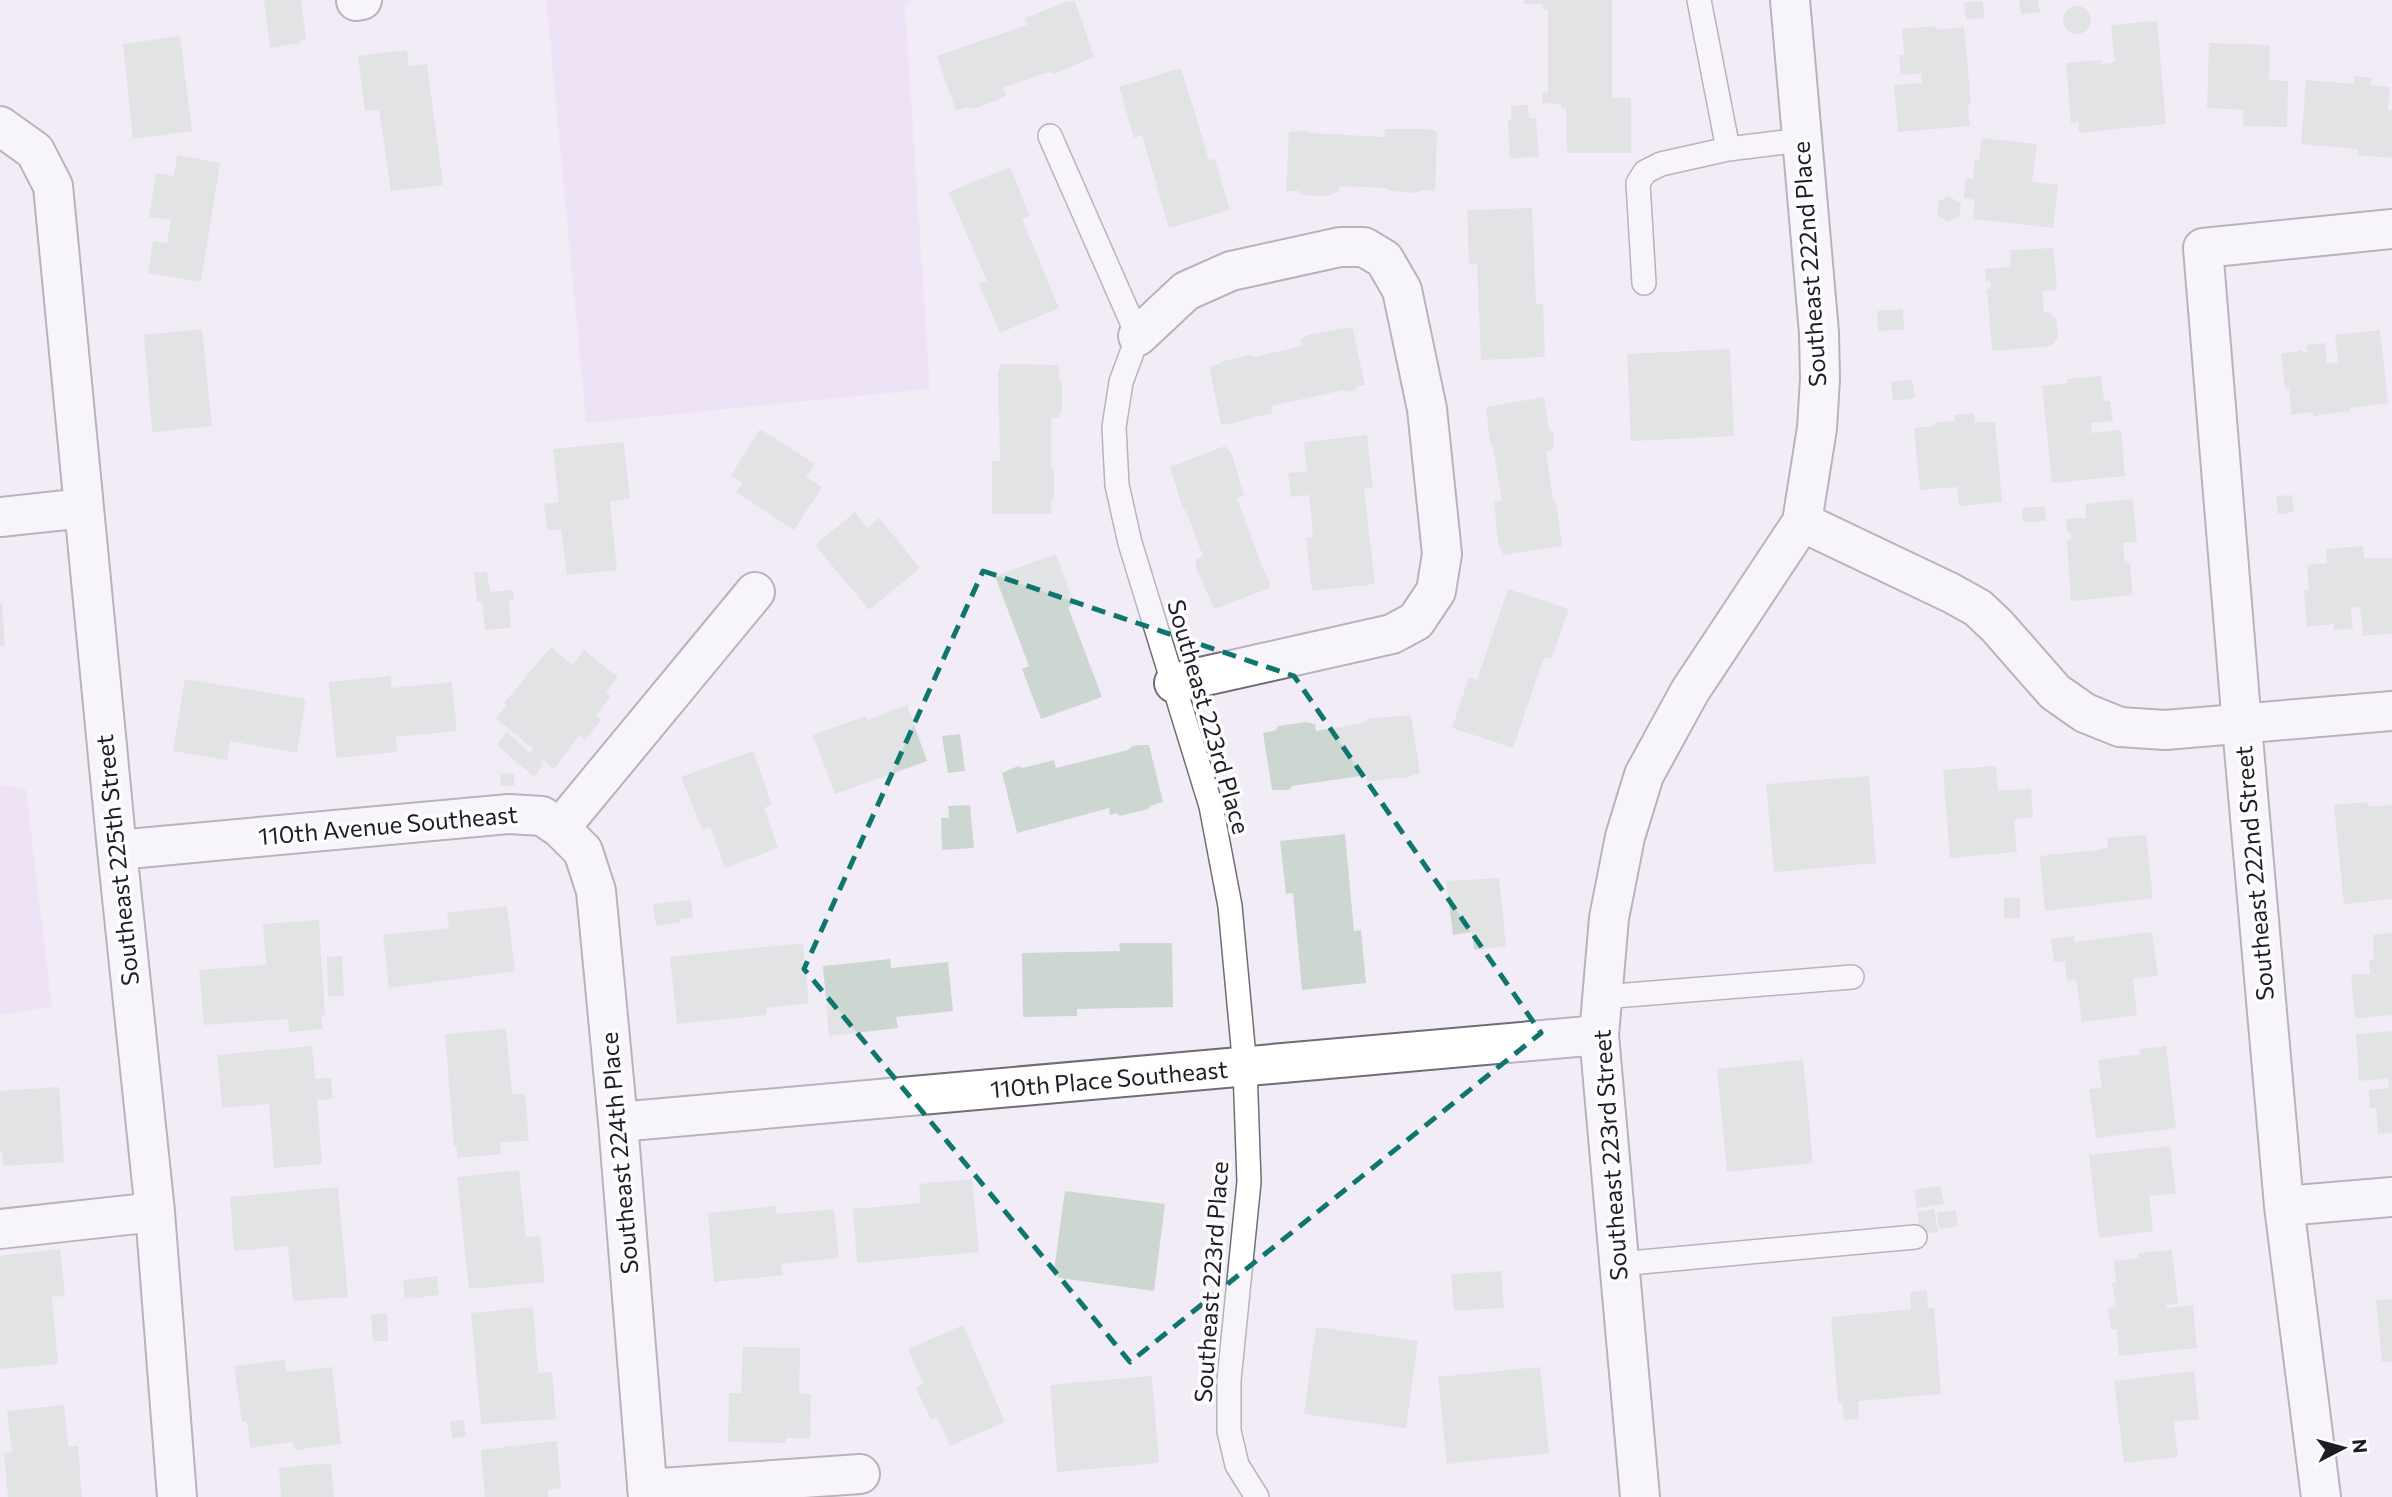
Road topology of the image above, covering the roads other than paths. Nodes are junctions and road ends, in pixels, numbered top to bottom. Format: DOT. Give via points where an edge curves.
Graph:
graph roads {
  1 [pos="1699,0"];
  2 [pos="1790,0"];
  3 [pos="0,126"];
  4 [pos="1050,136"];
  5 [pos="1802,140"];
  6 [pos="1728,149"];
  7 [pos="2392,229"];
  8 [pos="1644,283"];
  9 [pos="1138,336"];
  10 [pos="84,508"];
  11 [pos="0,517"];
  12 [pos="1802,522"];
  13 [pos="755,592"];
  14 [pos="1174,683"];
  15 [pos="2392,711"];
  16 [pos="2242,726"];
  17 [pos="1644,775"];
  18 [pos="560,828"];
  19 [pos="117,850"];
  20 [pos="1852,977"];
  21 [pos="1602,997"];
  22 [pos="1599,1035"];
  23 [pos="1245,1068"];
  24 [pos="618,1122"];
  25 [pos="2392,1197"];
  26 [pos="2284,1206"];
  27 [pos="155,1212"];
  28 [pos="0,1229"];
  29 [pos="1915,1237"];
  30 [pos="1619,1264"];
  31 [pos="860,1474"];
  32 [pos="648,1493"];
  33 [pos="177,1497"];
  34 [pos="1257,1497"];
  35 [pos="1640,1497"];
  36 [pos="2321,1497"];
  1 -- 6 [label="lane"];
  2 -- 5 [label="street, Southeast 222nd Place"];
  3 -- 10 [label="street, Southeast 225th Street" via="35,151 52,186"];
  4 -- 9 [label="lane"];
  5 -- 6 [label="lane"];
  5 -- 12 [label="street, Southeast 222nd Place" via="1820,379"];
  6 -- 8 [label="lane" via="1661,164 1645,172 1638,183"];
  7 -- 16 [label="street, Southeast 222nd Street" via="2203,248"];
  9 -- 14 [label="lane, Southeast 223rd Place" via="1121,382 1114,428 1117,485 1130,543"];
  9 -- 14 [label="street" via="1186,290 1231,271 1340,247 1364,247 1384,259 1402,290 1427,409 1442,554 1436,591 1416,621 1392,634"];
  10 -- 11 [label="street"];
  10 -- 19 [label="street, Southeast 225th Street"];
  12 -- 16 [label="street" via="1978,608 2054,692 2085,713 2120,727"];
  12 -- 17 [label="street, Southeast 222nd Place" via="1690,691"];
  13 -- 18 [label="street"];
  14 -- 23 [label="lane, Southeast 223rd Place" via="1212,806 1230,906"];
  15 -- 16 [label="street"];
  16 -- 26 [label="street, Southeast 222nd Street"];
  17 -- 21 [label="street, Southeast 223rd Street" via="1625,837 1609,918"];
  18 -- 19 [label="street, 110th Avenue Southeast" via="542,816 509,814"];
  18 -- 24 [label="street, Southeast 224th Place" via="583,851 596,891"];
  19 -- 27 [label="street, Southeast 225th Street"];
  20 -- 21 [label="lane"];
  21 -- 22 [label="street, Southeast 223rd Street"];
  22 -- 23 [label="street, 110th Place Southeast"];
  22 -- 30 [label="street, Southeast 223rd Street"];
  23 -- 24 [label="street, 110th Place Southeast"];
  23 -- 34 [label="lane, Southeast 223rd Place" via="1249,1182 1229,1380 1229,1431 1237,1465"];
  24 -- 32 [label="street, Southeast 224th Place"];
  25 -- 26 [label="street"];
  26 -- 36 [label="street, Southeast 222nd Street"];
  27 -- 28 [label="street"];
  27 -- 33 [label="street, Southeast 225th Street"];
  29 -- 30 [label="lane"];
  30 -- 35 [label="street, Southeast 223rd Street"];
  31 -- 32 [label="street, Southeast 224th Place"];
}
